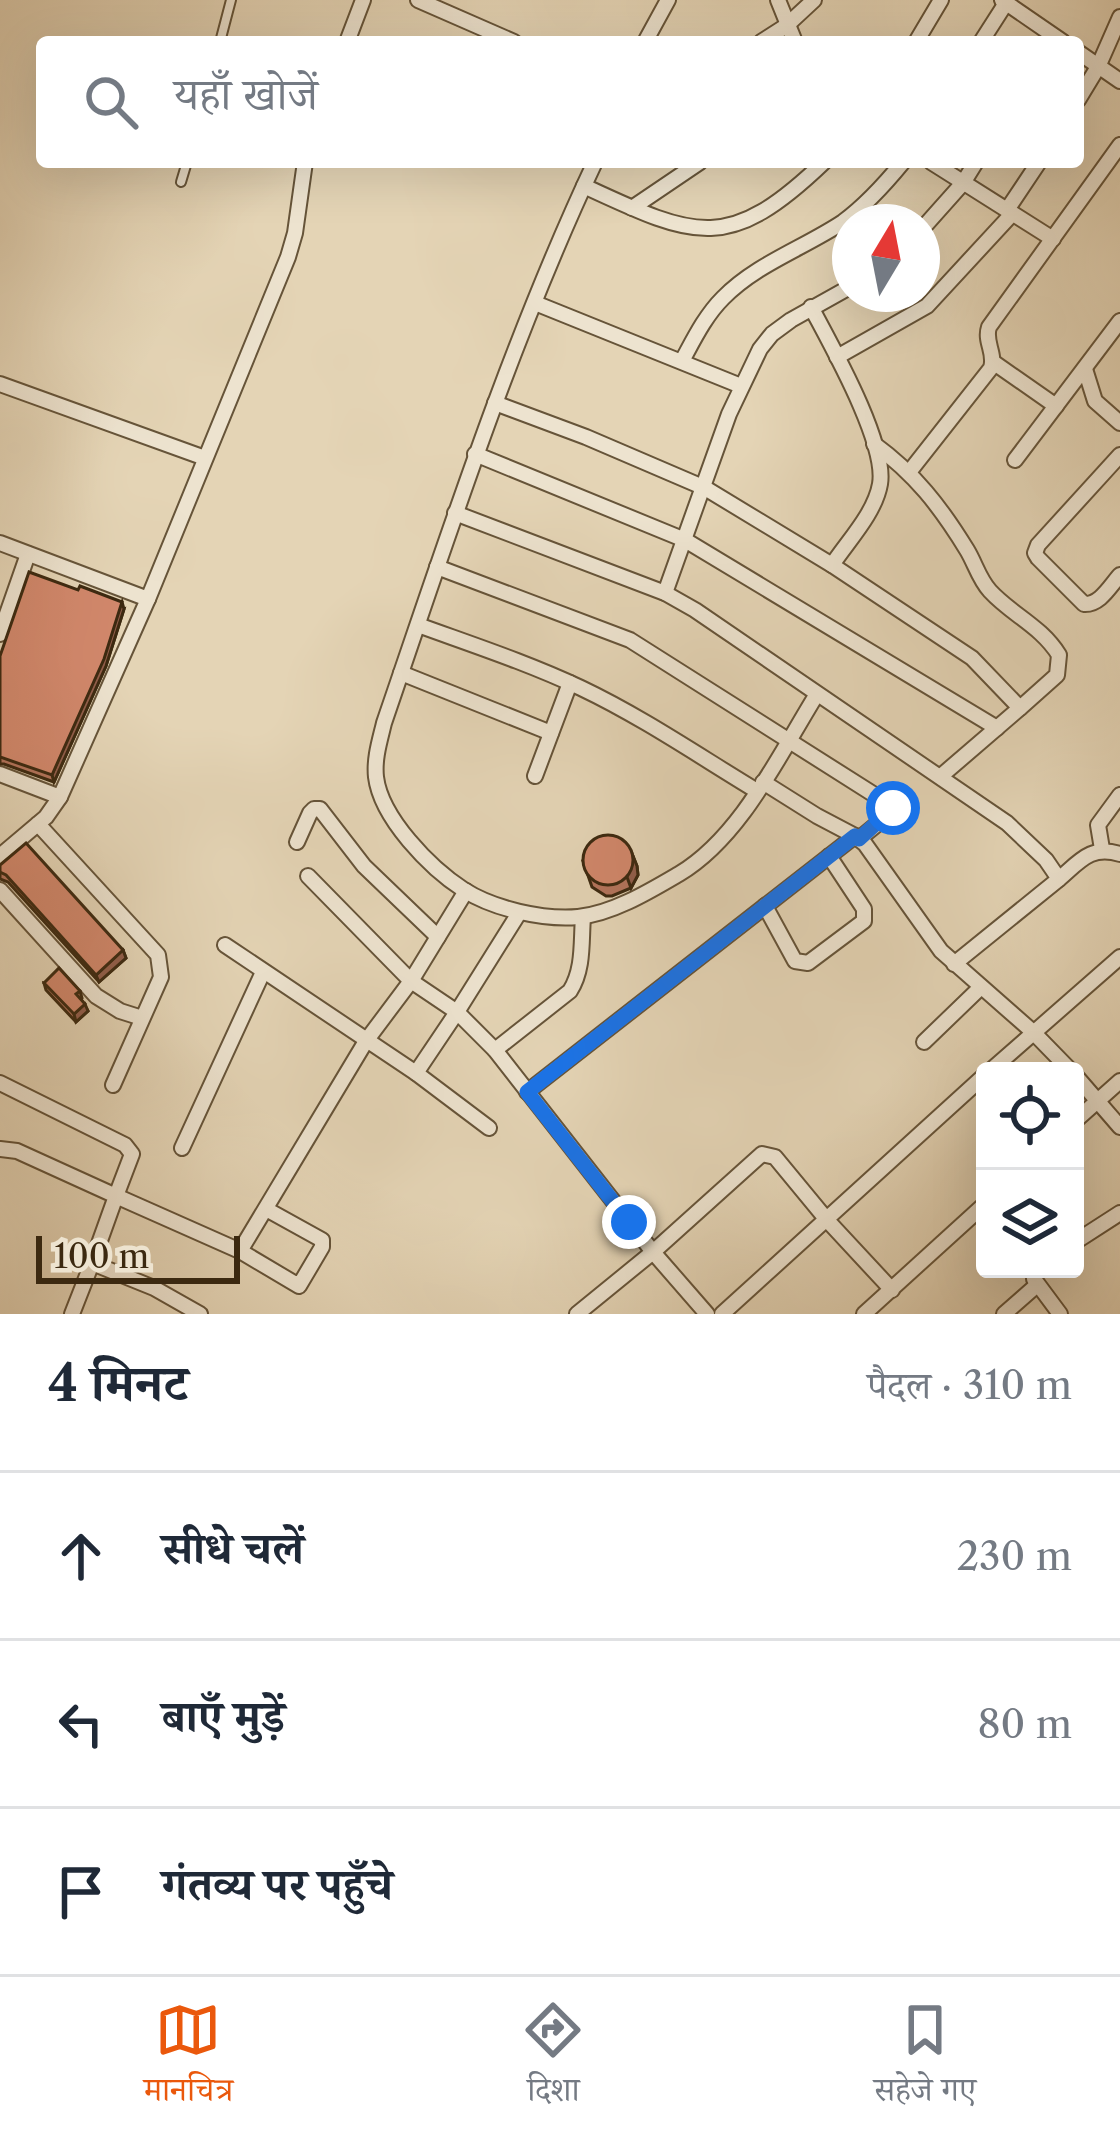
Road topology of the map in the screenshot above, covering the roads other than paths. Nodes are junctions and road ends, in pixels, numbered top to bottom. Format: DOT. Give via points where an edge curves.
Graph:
graph roads {
  1 [pos="230,0"];
  2 [pos="363,0"];
  3 [pos="418,0"];
  4 [pos="668,0"];
  5 [pos="778,0"];
  6 [pos="814,0"];
  7 [pos="941,0"];
  8 [pos="1004,1"];
  9 [pos="1120,16"];
  10 [pos="786,26"];
  11 [pos="221,36"];
  12 [pos="349,36"];
  13 [pos="500,36"];
  14 [pos="648,36"];
  15 [pos="770,36"];
  16 [pos="792,36"];
  17 [pos="920,36"];
  18 [pos="984,36"];
  19 [pos="1052,36"];
  20 [pos="1084,56"];
  21 [pos="1098,67"];
  22 [pos="1120,81"];
  23 [pos="1084,90"];
  24 [pos="1120,145"];
  25 [pos="185,168"];
  26 [pos="304,168"];
  27 [pos="592,168"];
  28 [pos="691,168"];
  29 [pos="817,168"];
  30 [pos="898,168"];
  31 [pos="940,168"];
  32 [pos="972,168"];
  33 [pos="1035,168"];
  34 [pos="181,182"];
  35 [pos="963,183"];
  36 [pos="584,186"];
  37 [pos="632,208"];
  38 [pos="940,209"];
  39 [pos="1009,212"];
  40 [pos="1053,239"];
  41 [pos="832,297"];
  42 [pos="535,303"];
  43 [pos="811,308"];
  44 [pos="1120,321"];
  45 [pos="837,357"];
  46 [pos="682,361"];
  47 [pos="993,362"];
  48 [pos="1085,369"];
  49 [pos="0,384"];
  50 [pos="741,386"];
  51 [pos="495,403"];
  52 [pos="1056,406"];
  53 [pos="1120,423"];
  54 [pos="874,444"];
  55 [pos="475,454"];
  56 [pos="1120,455"];
  57 [pos="205,458"];
  58 [pos="1016,460"];
  59 [pos="910,471"];
  60 [pos="705,488"];
  61 [pos="455,513"];
  62 [pos="686,540"];
  63 [pos="0,543"];
  64 [pos="28,554"];
  65 [pos="832,566"];
  66 [pos="437,567"];
  67 [pos="1120,575"];
  68 [pos="665,593"];
  69 [pos="148,599"];
  70 [pos="418,625"];
  71 [pos="0,634"];
  72 [pos="401,673"];
  73 [pos="570,683"];
  74 [pos="817,694"];
  75 [pos="1020,708"];
  76 [pos="997,728"];
  77 [pos="551,733"];
  78 [pos="788,742"];
  79 [pos="0,774"];
  80 [pos="535,776"];
  81 [pos="941,776"];
  82 [pos="760,786"];
  83 [pos="1120,795"];
  84 [pos="60,797"];
  85 [pos="38,824"];
  86 [pos="857,837"];
  87 [pos="297,842"];
  88 [pos="1102,849"];
  89 [pos="1120,854"];
  90 [pos="0,856"];
  91 [pos="829,856"];
  92 [pos="308,876"];
  93 [pos="1059,879"];
  94 [pos="0,890"];
  95 [pos="466,891"];
  96 [pos="765,906"];
  97 [pos="520,913"];
  98 [pos="583,917"];
  99 [pos="438,937"];
  100 [pos="225,945"];
  101 [pos="1120,957"];
  102 [pos="954,964"];
  103 [pos="1107,968"];
  104 [pos="263,972"];
  105 [pos="411,981"];
  106 [pos="1120,984"];
  107 [pos="981,987"];
  108 [pos="457,1012"];
  109 [pos="142,1018"];
  110 [pos="1033,1032"];
  111 [pos="366,1041"];
  112 [pos="924,1042"];
  113 [pos="495,1050"];
  114 [pos="999,1062"];
  115 [pos="1062,1062"];
  116 [pos="416,1072"];
  117 [pos="1120,1081"];
  118 [pos="0,1083"];
  119 [pos="976,1083"];
  120 [pos="113,1084"];
  121 [pos="1084,1084"];
  122 [pos="527,1092"];
  123 [pos="1099,1100"];
  124 [pos="1084,1113"];
  125 [pos="1120,1127"];
  126 [pos="489,1128"];
  127 [pos="182,1148"];
  128 [pos="0,1149"];
  129 [pos="116,1196"];
  130 [pos="266,1209"];
  131 [pos="976,1212"];
  132 [pos="1120,1213"];
  133 [pos="827,1220"];
  134 [pos="1084,1236"];
  135 [pos="240,1251"];
  136 [pos="653,1252"];
  137 [pos="92,1264"];
  138 [pos="1035,1278"];
  139 [pos="1037,1278"];
  140 [pos="892,1290"];
  141 [pos="72,1314"];
  142 [pos="200,1314"];
  143 [pos="577,1314"];
  144 [pos="707,1314"];
  145 [pos="722,1314"];
  146 [pos="864,1314"];
  147 [pos="1004,1314"];
  148 [pos="1060,1314"];
  1 -- 11 [label="lane"];
  2 -- 12 [label="street"];
  3 -- 13 [label="street"];
  4 -- 14 [label="street"];
  5 -- 10 [label="street"];
  6 -- 10 [label="street"];
  7 -- 17 [label="street"];
  8 -- 18 [label="street"];
  8 -- 19 [label="street"];
  9 -- 21 [label="street"];
  10 -- 15 [label="street"];
  10 -- 16 [label="street"];
  20 -- 21 [label="street"];
  21 -- 22 [label="street"];
  21 -- 23 [label="street"];
  24 -- 40 [label="street"];
  25 -- 34 [label="lane"];
  26 -- 57 [label="street" via="288,257"];
  27 -- 36 [label="street"];
  28 -- 37 [label="street"];
  29 -- 37 [label="street" via="776,204 720,229 672,224"];
  30 -- 46 [label="street" via="841,223 724,296"];
  31 -- 35 [label="street"];
  32 -- 35 [label="street"];
  33 -- 39 [label="street"];
  35 -- 38 [label="street"];
  35 -- 39 [label="street"];
  36 -- 37 [label="street"];
  36 -- 42 [label="street"];
  39 -- 40 [label="street"];
  39 -- 45 [label="street" via="927,306"];
  40 -- 47 [label="street" via="989,327"];
  41 -- 43 [label="street"];
  42 -- 46 [label="street"];
  42 -- 51 [label="street"];
  43 -- 45 [label="street"];
  43 -- 50 [label="street" via="772,334"];
  44 -- 48 [label="street"];
  45 -- 54 [label="street"];
  46 -- 50 [label="street"];
  47 -- 52 [label="street"];
  47 -- 59 [label="street"];
  48 -- 52 [label="street"];
  48 -- 53 [label="street" via="1095,401"];
  49 -- 57 [label="street"];
  50 -- 60 [label="street"];
  51 -- 55 [label="street"];
  51 -- 60 [label="street"];
  52 -- 58 [label="street"];
  54 -- 59 [label="street"];
  54 -- 65 [label="street" via="876,498"];
  55 -- 61 [label="street"];
  55 -- 62 [label="street"];
  56 -- 67 [label="street" via="1035,553 1084,604 1098,601"];
  57 -- 69 [label="street"];
  59 -- 75 [label="street" via="989,590 1059,655 1057,675"];
  60 -- 62 [label="street"];
  60 -- 65 [label="street"];
  61 -- 66 [label="street"];
  61 -- 68 [label="street"];
  62 -- 68 [label="street"];
  62 -- 76 [label="street"];
  63 -- 64 [label="street"];
  64 -- 69 [label="street"];
  64 -- 71 [label="street"];
  65 -- 75 [label="street" via="972,658"];
  66 -- 70 [label="street"];
  66 -- 78 [label="street" via="630,640"];
  68 -- 74 [label="street"];
  69 -- 84 [label="street"];
  70 -- 72 [label="street"];
  70 -- 73 [label="street"];
  72 -- 77 [label="street"];
  72 -- 95 [label="street" via="376,779 400,828"];
  73 -- 77 [label="street"];
  73 -- 82 [label="street"];
  74 -- 78 [label="street"];
  74 -- 81 [label="street"];
  75 -- 76 [label="street"];
  76 -- 81 [label="street"];
  77 -- 80 [label="street"];
  78 -- 82 [label="street"];
  78 -- 86 [label="street" via="892,806"];
  79 -- 84 [label="street"];
  81 -- 93 [label="street" via="1006,823"];
  82 -- 86 [label="street"];
  82 -- 98 [label="street" via="714,849"];
  83 -- 88 [label="street" via="1097,825"];
  84 -- 85 [label="street"];
  85 -- 90 [label="street"];
  85 -- 109 [label="street" via="158,956 160,977"];
  86 -- 91 [label="street"];
  86 -- 102 [label="street"];
  87 -- 99 [label="street" via="320,809 364,866"];
  88 -- 89 [label="street"];
  88 -- 93 [label="street"];
  91 -- 96 [label="street"];
  91 -- 96 [label="street" via="864,921 802,964"];
  92 -- 105 [label="street"];
  93 -- 102 [label="street"];
  94 -- 109 [label="street" via="96,996"];
  95 -- 97 [label="street"];
  95 -- 99 [label="street"];
  96 -- 122 [label="street"];
  97 -- 98 [label="street"];
  97 -- 108 [label="street"];
  98 -- 113 [label="street" via="580,970 570,991"];
  99 -- 105 [label="street"];
  100 -- 104 [label="street"];
  101 -- 103 [label="street"];
  102 -- 107 [label="street"];
  103 -- 106 [label="street"];
  103 -- 110 [label="street"];
  104 -- 111 [label="street"];
  104 -- 127 [label="street"];
  105 -- 108 [label="street"];
  105 -- 111 [label="street"];
  107 -- 110 [label="street"];
  107 -- 112 [label="street"];
  108 -- 113 [label="street"];
  108 -- 116 [label="street"];
  109 -- 120 [label="street"];
  110 -- 114 [label="street"];
  110 -- 115 [label="street"];
  111 -- 116 [label="street"];
  111 -- 130 [label="street"];
  113 -- 122 [label="street"];
  116 -- 126 [label="street"];
  117 -- 123 [label="street"];
  118 -- 129 [label="street" via="129,1149"];
  119 -- 133 [label="street"];
  121 -- 123 [label="street"];
  122 -- 136 [label="street"];
  123 -- 124 [label="street"];
  123 -- 125 [label="street"];
  128 -- 129 [label="street"];
  129 -- 135 [label="street"];
  129 -- 137 [label="street"];
  130 -- 135 [label="street"];
  130 -- 135 [label="street" via="322,1240 303,1282"];
  131 -- 140 [label="street"];
  132 -- 134 [label="street"];
  133 -- 136 [label="street" via="775,1157 762,1154"];
  133 -- 140 [label="street"];
  133 -- 145 [label="street"];
  136 -- 143 [label="street"];
  136 -- 144 [label="street"];
  137 -- 141 [label="street"];
  137 -- 142 [label="street"];
  138 -- 147 [label="street"];
  139 -- 148 [label="street"];
  140 -- 146 [label="street"];
}
